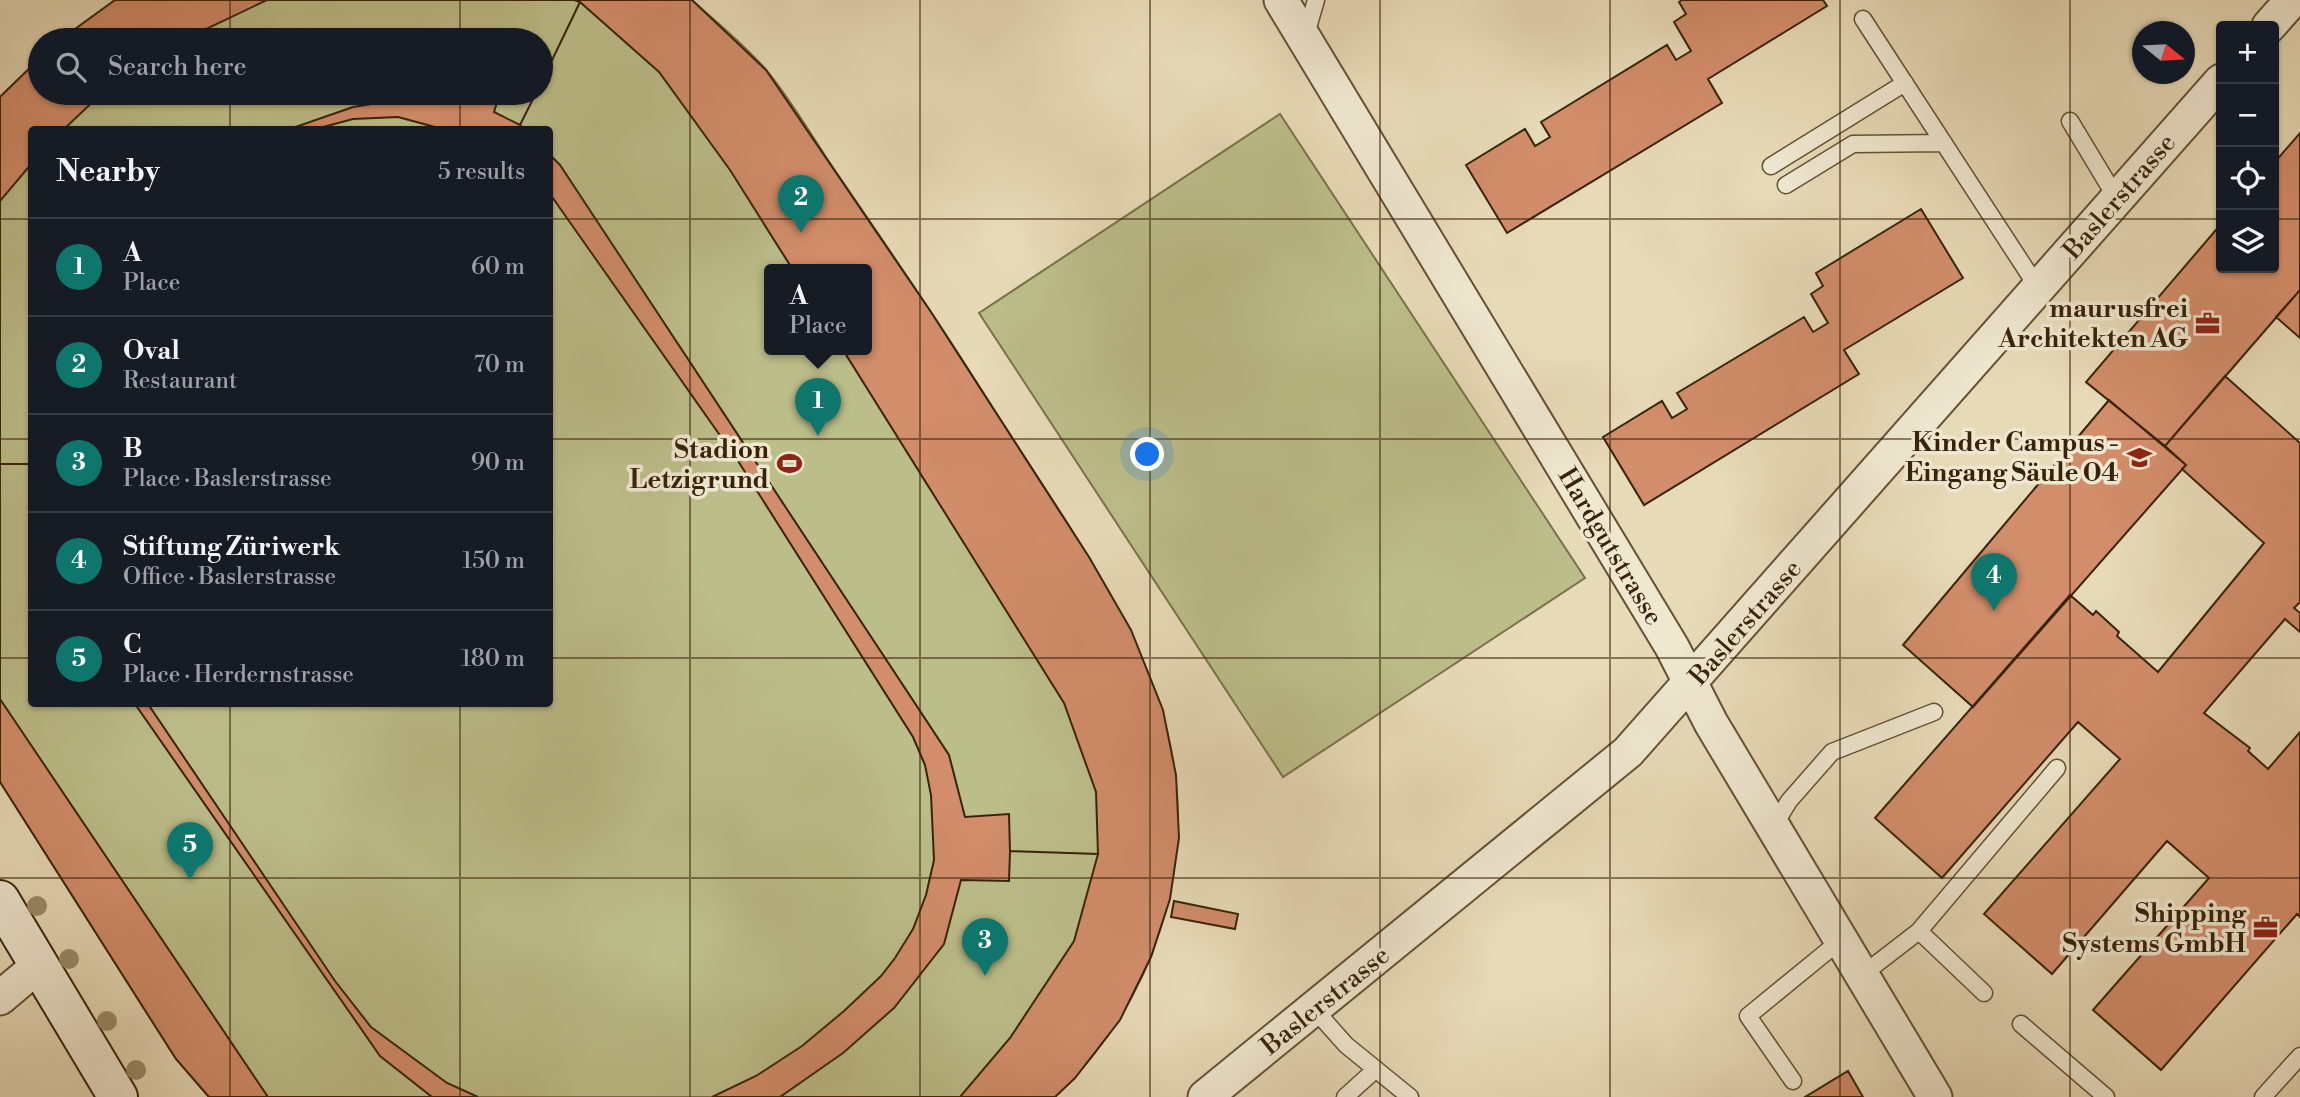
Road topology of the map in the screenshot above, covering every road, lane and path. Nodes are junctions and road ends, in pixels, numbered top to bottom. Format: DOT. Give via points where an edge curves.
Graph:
graph roads {
  1 [pos="1281,0"];
  2 [pos="1316,0"];
  3 [pos="2292,0"];
  4 [pos="1863,19"];
  5 [pos="2273,21"];
  6 [pos="1304,40"];
  7 [pos="1905,83"];
  8 [pos="2218,84"];
  9 [pos="2070,121"];
  10 [pos="1944,143"];
  11 [pos="1771,166"];
  12 [pos="1786,186"];
  13 [pos="2117,199"];
  14 [pos="2038,288"];
  15 [pos="1691,684"];
  16 [pos="1934,712"];
  17 [pos="2057,768"];
  18 [pos="1773,827"];
  19 [pos="0,900"];
  20 [pos="1919,931"];
  21 [pos="1841,940"];
  22 [pos="39,965"];
  23 [pos="1862,975"];
  24 [pos="1984,993"];
  25 [pos="0,998"];
  26 [pos="1314,1009"];
  27 [pos="2021,1024"];
  28 [pos="2300,1056"];
  29 [pos="1376,1069"];
  30 [pos="1793,1081"];
  31 [pos="118,1097"];
  32 [pos="1205,1097"];
  33 [pos="1345,1097"];
  34 [pos="1410,1097"];
  35 [pos="1935,1097"];
  36 [pos="2106,1097"];
  37 [pos="2263,1097"];
  1 -- 6 [label="street, Hardgutstrasse"];
  2 -- 6 [label="lane"];
  3 -- 5 [label="street"];
  4 -- 7 [label="lane"];
  6 -- 15 [label="street, Hardgutstrasse"];
  7 -- 10 [label="lane"];
  7 -- 11 [label="lane"];
  8 -- 13 [label="street, Baslerstrasse"];
  9 -- 13 [label="lane"];
  10 -- 12 [label="lane" via="1853,144"];
  10 -- 14 [label="lane"];
  13 -- 14 [label="street, Baslerstrasse"];
  14 -- 15 [label="street, Baslerstrasse"];
  15 -- 18 [label="street, Hardgutstrasse"];
  15 -- 26 [label="street, Baslerstrasse" via="1610,769"];
  16 -- 18 [label="lane" via="1832,752 1789,801"];
  17 -- 20 [label="lane"];
  18 -- 21 [label="street, Hardgutstrasse"];
  19 -- 22 [label="street"];
  20 -- 23 [label="lane"];
  20 -- 24 [label="lane"];
  21 -- 23 [label="street, Hardgutstrasse"];
  21 -- 30 [label="lane" via="1748,1016"];
  22 -- 25 [label="street"];
  22 -- 31 [label="street"];
  23 -- 35 [label="street, Hardgutstrasse"];
  26 -- 29 [label="lane" via="1346,1045"];
  26 -- 32 [label="street, Baslerstrasse"];
  27 -- 36 [label="lane"];
  28 -- 37 [label="lane"];
  29 -- 33 [label="lane"];
  29 -- 34 [label="lane"];
}
